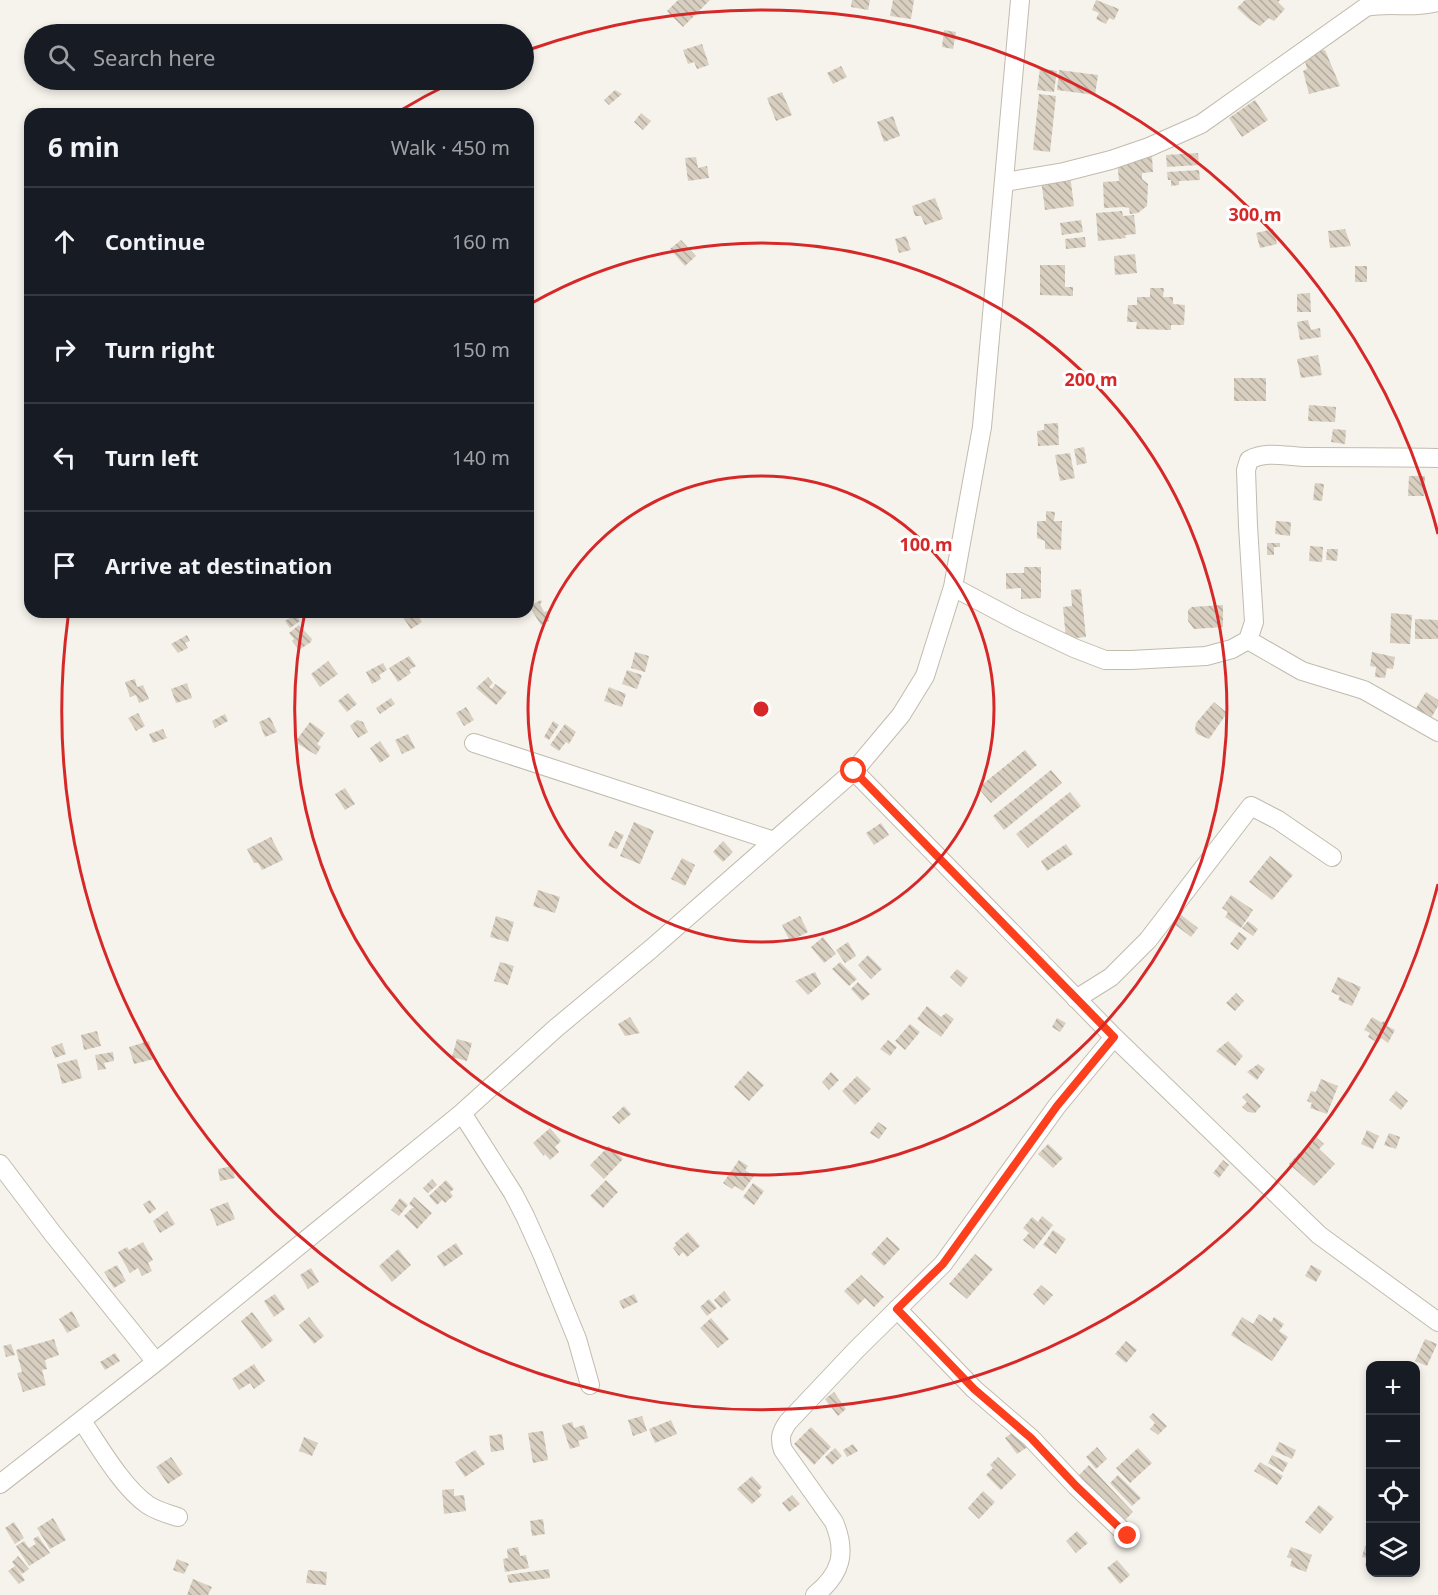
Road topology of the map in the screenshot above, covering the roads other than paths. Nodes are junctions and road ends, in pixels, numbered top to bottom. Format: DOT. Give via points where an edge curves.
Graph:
graph roads {
  1 [pos="1020,0"];
  2 [pos="1438,2"];
  3 [pos="1005,182"];
  4 [pos="1438,458"];
  5 [pos="952,586"];
  6 [pos="1248,640"];
  7 [pos="1438,732"];
  8 [pos="474,743"];
  9 [pos="854,771"];
  10 [pos="774,841"];
  11 [pos="1332,857"];
  12 [pos="1076,999"];
  13 [pos="1114,1037"];
  14 [pos="462,1113"];
  15 [pos="0,1164"];
  16 [pos="897,1309"];
  17 [pos="1438,1322"];
  18 [pos="156,1362"];
  19 [pos="590,1385"];
  20 [pos="82,1421"];
  21 [pos="0,1484"];
  22 [pos="178,1517"];
  23 [pos="1128,1536"];
  24 [pos="815,1595"];
  1 -- 3 [label="street"];
  2 -- 3 [label="street" via="1366,7 1201,124 1111,160"];
  3 -- 5 [label="street" via="982,427"];
  4 -- 6 [label="street" via="1271,454 1249,460 1246,470 1254,622"];
  5 -- 6 [label="street" via="1105,660 1206,656"];
  5 -- 9 [label="street" via="925,676 901,715"];
  6 -- 7 [label="street" via="1302,671 1364,690"];
  8 -- 10 [label="street"];
  9 -- 10 [label="street"];
  9 -- 12 [label="street"];
  10 -- 14 [label="street"];
  11 -- 12 [label="street" via="1251,806 1148,940 1111,977"];
  12 -- 13 [label="street"];
  13 -- 16 [label="street" via="1057,1106 943,1264"];
  13 -- 17 [label="street" via="1319,1235"];
  14 -- 18 [label="street"];
  14 -- 19 [label="street" via="525,1216 577,1339"];
  15 -- 18 [label="street"];
  16 -- 23 [label="street" via="974,1389 1031,1438"];
  16 -- 24 [label="street" via="782,1431 783,1450 840,1535 839,1565"];
  18 -- 20 [label="street"];
  20 -- 21 [label="street"];
  20 -- 22 [label="street" via="134,1492 153,1508"];
}
